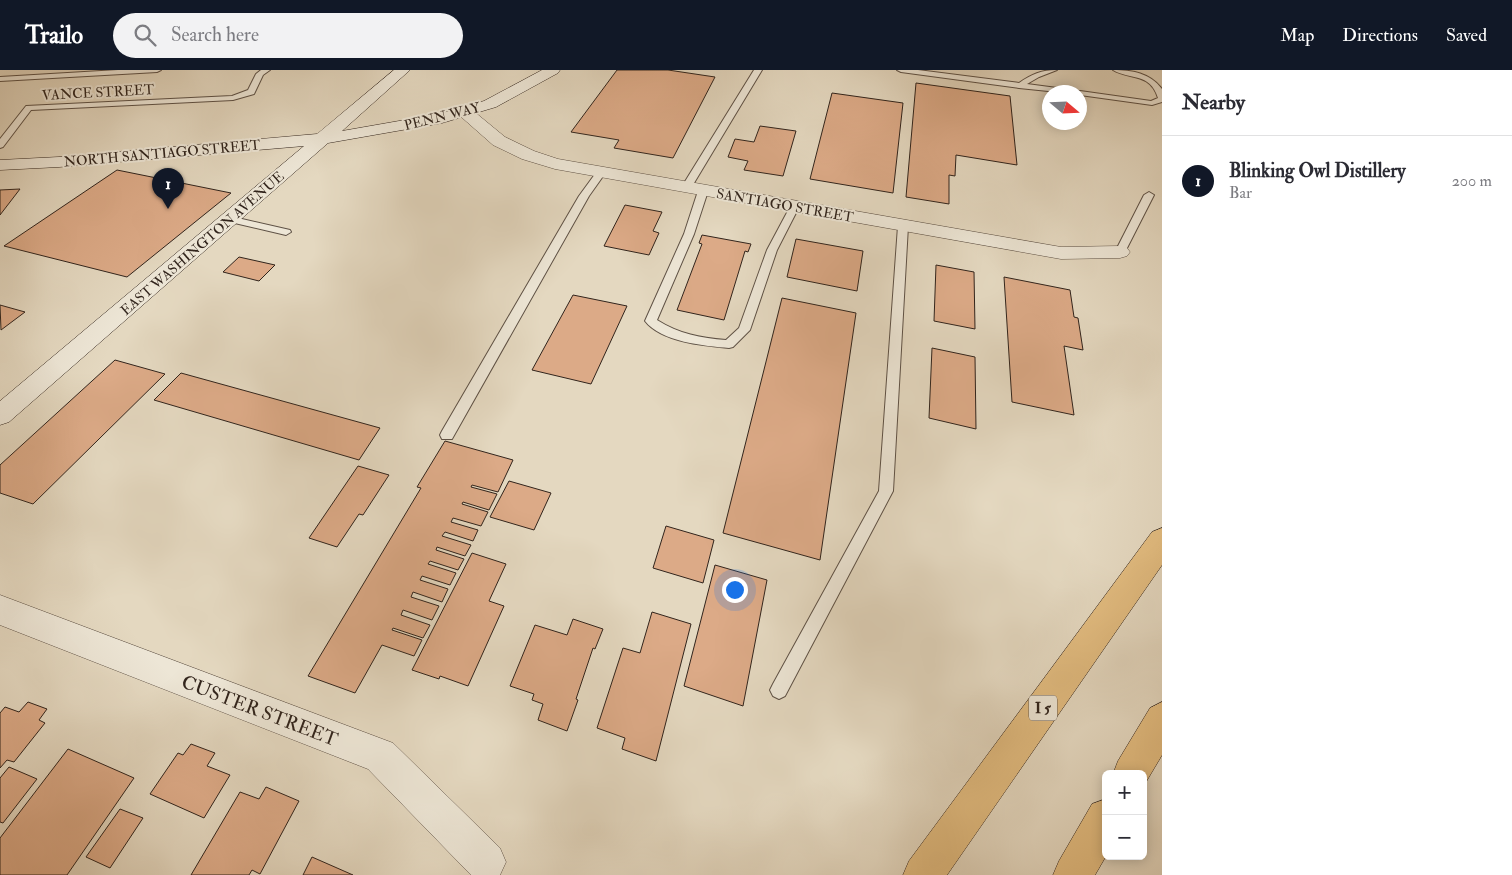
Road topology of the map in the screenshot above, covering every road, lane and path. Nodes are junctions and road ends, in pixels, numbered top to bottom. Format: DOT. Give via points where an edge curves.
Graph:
graph roads {
  1 [pos="157,70"];
  2 [pos="266,70"];
  3 [pos="404,70"];
  4 [pos="553,70"];
  5 [pos="758,70"];
  6 [pos="901,70"];
  7 [pos="1053,70"];
  8 [pos="1117,70"];
  9 [pos="0,79"];
  10 [pos="1019,86"];
  11 [pos="1042,89"];
  12 [pos="1087,95"];
  13 [pos="1162,98"];
  14 [pos="465,112"];
  15 [pos="323,138"];
  16 [pos="0,145"];
  17 [pos="0,165"];
  18 [pos="601,172"];
  19 [pos="695,189"];
  20 [pos="1149,195"];
  21 [pos="794,207"];
  22 [pos="229,219"];
  23 [pos="903,226"];
  24 [pos="286,232"];
  25 [pos="1120,252"];
  26 [pos="0,415"];
  27 [pos="447,435"];
  28 [pos="1162,541"];
  29 [pos="0,610"];
  30 [pos="779,690"];
  31 [pos="1162,720"];
  32 [pos="1133,770"];
  33 [pos="1102,825"];
  34 [pos="486,862"];
  35 [pos="924,875"];
  36 [pos="1073,875"];
  1 -- 9 [label="lane"];
  2 -- 16 [label="lane, VANCE STREET" via="260,74 251,92 244,96 29,108"];
  3 -- 15 [label="street, EAST WASHINGTON AVENUE"];
  4 -- 14 [label="street, PENN WAY" via="490,104"];
  5 -- 19 [label="lane"];
  6 -- 10 [label="lane"];
  7 -- 10 [label="lane" via="1036,75"];
  8 -- 13 [label="lane" via="1149,80 1161,91"];
  10 -- 11 [label="lane"];
  12 -- 13 [label="lane" via="1152,103"];
  14 -- 15 [label="street, PENN WAY" via="382,130"];
  14 -- 18 [label="street, SANTIAGO STREET" via="499,141 528,155 555,164"];
  15 -- 17 [label="street, NORTH SANTIAGO STREET"];
  15 -- 22 [label="street, EAST WASHINGTON AVENUE"];
  18 -- 19 [label="street, SANTIAGO STREET"];
  18 -- 27 [label="lane" via="584,196"];
  19 -- 21 [label="street, SANTIAGO STREET"];
  19 -- 21 [label="lane" via="689,234 652,321 664,330 696,341 729,344 744,330 772,250"];
  20 -- 25 [label="lane"];
  21 -- 23 [label="street, SANTIAGO STREET"];
  22 -- 24 [label="lane"];
  22 -- 26 [label="street, EAST WASHINGTON AVENUE"];
  23 -- 25 [label="street, SANTIAGO STREET" via="1061,252"];
  23 -- 30 [label="lane" via="886,491"];
  28 -- 35 [label="highway, I 5"];
  29 -- 34 [label="street, CUSTER STREET" via="380,756"];
  31 -- 32 [label="highway"];
  33 -- 36 [label="highway"];
}
